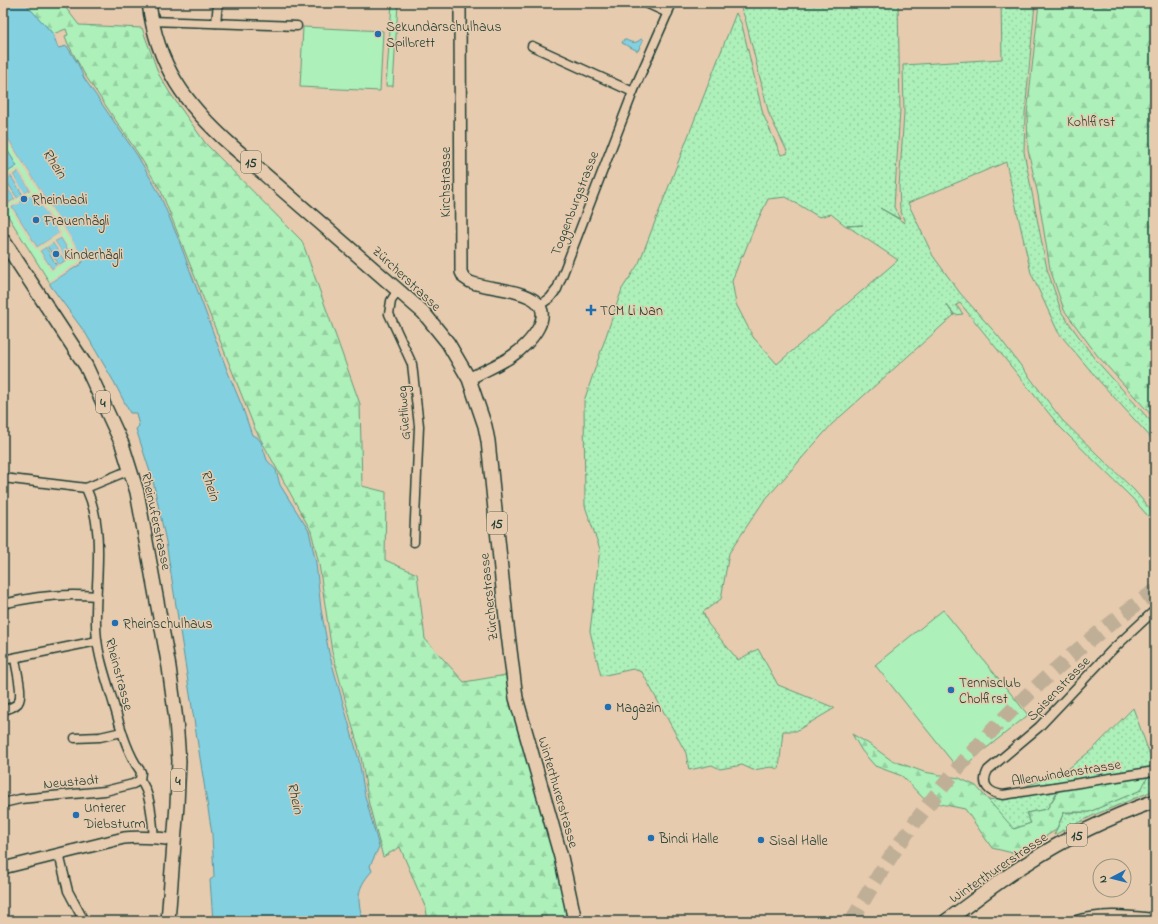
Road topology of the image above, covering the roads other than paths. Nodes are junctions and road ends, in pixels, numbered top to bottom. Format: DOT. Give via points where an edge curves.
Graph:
graph roads {
  1 [pos="148,3"];
  2 [pos="218,3"];
  3 [pos="460,3"];
  4 [pos="646,3"];
  5 [pos="672,3"];
  6 [pos="668,13"];
  7 [pos="151,21"];
  8 [pos="216,23"];
  9 [pos="297,26"];
  10 [pos="532,46"];
  11 [pos="633,92"];
  12 [pos="3,240"];
  13 [pos="398,290"];
  14 [pos="540,305"];
  15 [pos="469,379"];
  16 [pos="131,470"];
  17 [pos="3,478"];
  18 [pos="86,488"];
  19 [pos="414,542"];
  20 [pos="96,596"];
  21 [pos="3,604"];
  22 [pos="1155,610"];
  23 [pos="97,641"];
  24 [pos="15,658"];
  25 [pos="3,660"];
  26 [pos="512,671"];
  27 [pos="3,710"];
  28 [pos="122,732"];
  29 [pos="76,738"];
  30 [pos="1155,771"];
  31 [pos="140,780"];
  32 [pos="985,783"];
  33 [pos="1155,801"];
  34 [pos="3,803"];
  35 [pos="154,837"];
  36 [pos="174,840"];
  37 [pos="59,854"];
  38 [pos="3,868"];
  39 [pos="1155,918"];
  40 [pos="84,921"];
  41 [pos="168,921"];
  42 [pos="575,921"];
  43 [pos="946,921"];
  44 [pos="1073,921"];
  1 -- 7 [label="main road, Zürcherstrasse / 15"];
  2 -- 8 [label="street"];
  3 -- 14 [label="street, Kirchstrasse" via="462,272 464,278 470,282 530,297"];
  4 -- 6 [label="street"];
  5 -- 6 [label="street, Toggenburgstrasse"];
  6 -- 11 [label="street, Toggenburgstrasse"];
  7 -- 8 [label="street"];
  7 -- 13 [label="main road, Zürcherstrasse / 15" via="167,68 179,89 208,124"];
  8 -- 9 [label="street"];
  10 -- 11 [label="street"];
  11 -- 14 [label="street, Toggenburgstrasse" via="557,289"];
  12 -- 16 [label="main road, Rheinuferstrasse / 4" via="86,366 110,416"];
  13 -- 15 [label="main road, Zürcherstrasse / 15" via="430,320 448,343"];
  13 -- 19 [label="street, Güetliweg" via="390,301 389,314 412,364 420,426"];
  14 -- 15 [label="street" via="542,320 522,348"];
  15 -- 26 [label="main road, Zürcherstrasse / 15" via="480,408 488,441"];
  16 -- 18 [label="street"];
  16 -- 36 [label="main road, Rheinuferstrasse / 4" via="143,518 176,720 179,761"];
  17 -- 18 [label="street"];
  18 -- 20 [label="street, Rheinstrasse" via="98,530"];
  20 -- 21 [label="street" via="40,596"];
  20 -- 23 [label="street, Rheinstrasse"];
  22 -- 32 [label="street, Spisenstrasse" via="1112,650 1039,727 988,770"];
  23 -- 24 [label="street"];
  23 -- 28 [label="street, Rheinstrasse"];
  24 -- 25 [label="street"];
  24 -- 27 [label="street" via="20,698 17,704"];
  26 -- 42 [label="main road, Winterthurerstrasse / 15" via="516,698 561,857"];
  28 -- 29 [label="street" via="100,737"];
  28 -- 31 [label="street, Rheinstrasse" via="140,772"];
  30 -- 32 [label="street, Allenwindenstrasse" via="1003,795 988,789"];
  31 -- 34 [label="street, Neustadt" via="105,791"];
  31 -- 35 [label="street, Rheinstrasse" via="145,786"];
  33 -- 43 [label="main road, Winterthurerstrasse / 15" via="1117,816 1054,847 1025,864"];
  35 -- 36 [label="street"];
  35 -- 37 [label="street" via="124,838"];
  36 -- 41 [label="main road, 4"];
  37 -- 38 [label="street"];
  37 -- 40 [label="street" via="68,891"];
  39 -- 44 [label="street" via="1106,914"];
}
